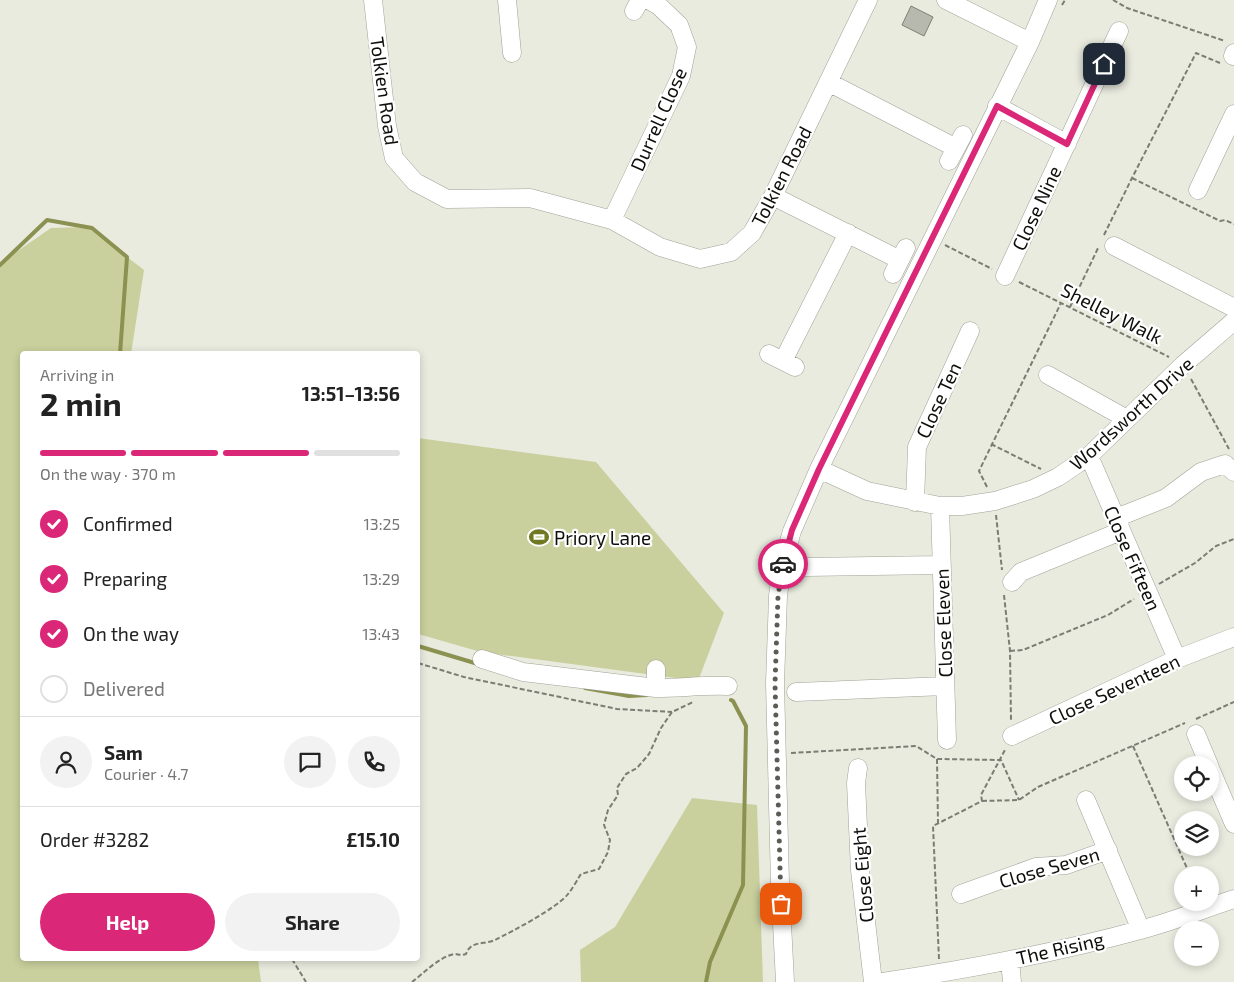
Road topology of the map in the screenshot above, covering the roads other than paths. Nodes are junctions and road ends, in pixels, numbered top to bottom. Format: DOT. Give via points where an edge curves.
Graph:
graph roads {
  1 [pos="373,0"];
  2 [pos="507,0"];
  3 [pos="649,0"];
  4 [pos="868,0"];
  5 [pos="946,0"];
  6 [pos="1048,0"];
  7 [pos="1119,32"];
  8 [pos="1030,42"];
  9 [pos="512,53"];
  10 [pos="828,82"];
  11 [pos="997,106"];
  12 [pos="1234,114"];
  13 [pos="1228,141"];
  14 [pos="1067,144"];
  15 [pos="956,148"];
  16 [pos="1198,190"];
  17 [pos="773,196"];
  18 [pos="612,220"];
  19 [pos="848,233"];
  20 [pos="1114,246"];
  21 [pos="900,260"];
  22 [pos="1005,276"];
  23 [pos="1234,308"];
  24 [pos="1234,321"];
  25 [pos="970,331"];
  26 [pos="782,361"];
  27 [pos="1048,375"];
  28 [pos="1126,419"];
  29 [pos="1089,456"];
  30 [pos="819,469"];
  31 [pos="1234,472"];
  32 [pos="915,502"];
  33 [pos="940,506"];
  34 [pos="1119,525"];
  35 [pos="941,565"];
  36 [pos="806,566"];
  37 [pos="1010,577"];
  38 [pos="1222,636"];
  39 [pos="482,659"];
  40 [pos="1177,659"];
  41 [pos="656,669"];
  42 [pos="728,686"];
  43 [pos="945,686"];
  44 [pos="656,688"];
  45 [pos="796,692"];
  46 [pos="1196,734"];
  47 [pos="1012,736"];
  48 [pos="947,740"];
  49 [pos="1205,756"];
  50 [pos="858,768"];
  51 [pos="1219,789"];
  52 [pos="1086,800"];
  53 [pos="1234,824"];
  54 [pos="1108,850"];
  55 [pos="961,894"];
  56 [pos="1234,899"];
  57 [pos="1141,930"];
  58 [pos="1010,960"];
  59 [pos="785,982"];
  60 [pos="873,982"];
  61 [pos="883,982"];
  62 [pos="1012,982"];
  1 -- 18 [label="street, Tolkien Road" via="387,126 394,158 415,182 447,199 530,198"];
  2 -- 9 [label="street"];
  3 -- 18 [label="street, Durrell Close" via="679,25 687,47 681,76"];
  4 -- 10 [label="street, Tolkien Road"];
  5 -- 8 [label="street"];
  6 -- 8 [label="street"];
  7 -- 14 [label="street, Close Nine"];
  8 -- 11 [label="street"];
  10 -- 15 [label="street"];
  10 -- 17 [label="street, Tolkien Road"];
  11 -- 14 [label="street"];
  11 -- 30 [label="street"];
  12 -- 13 [label="street"];
  13 -- 16 [label="street"];
  14 -- 22 [label="street, Close Nine"];
  17 -- 18 [label="street, Tolkien Road" via="752,233 731,252 700,260 660,248"];
  17 -- 19 [label="street"];
  19 -- 21 [label="street"];
  19 -- 26 [label="street"];
  20 -- 23 [label="street"];
  24 -- 28 [label="street, Wordsworth Drive"];
  25 -- 32 [label="street, Close Ten" via="917,447"];
  27 -- 28 [label="street"];
  28 -- 29 [label="street, Wordsworth Drive"];
  29 -- 33 [label="street, Wordsworth Drive" via="1034,489 995,501"];
  29 -- 34 [label="street, Close Fifteen"];
  30 -- 32 [label="street, Wordsworth Drive" via="867,491"];
  30 -- 59 [label="street" via="792,530 779,588 775,684"];
  31 -- 34 [label="street" via="1226,464 1203,465 1201,472 1166,498"];
  32 -- 33 [label="street, Wordsworth Drive"];
  33 -- 35 [label="street, Close Eleven"];
  34 -- 37 [label="street"];
  34 -- 40 [label="street, Close Fifteen"];
  35 -- 36 [label="street"];
  35 -- 43 [label="street, Close Eleven"];
  38 -- 40 [label="street, Close Seventeen"];
  39 -- 44 [label="street" via="523,672"];
  40 -- 47 [label="street, Close Seventeen"];
  41 -- 44 [label="street"];
  42 -- 44 [label="street"];
  43 -- 45 [label="street"];
  43 -- 48 [label="street, Close Eleven"];
  46 -- 49 [label="street"];
  50 -- 60 [label="street, Close Eight" via="860,870"];
  51 -- 53 [label="street"];
  52 -- 54 [label="street"];
  54 -- 55 [label="street, Close Seven" via="1066,865 1036,867"];
  54 -- 57 [label="street"];
  56 -- 57 [label="street, The Rising"];
  57 -- 58 [label="street, The Rising"];
  58 -- 61 [label="street, The Rising"];
  58 -- 62 [label="street"];
}
